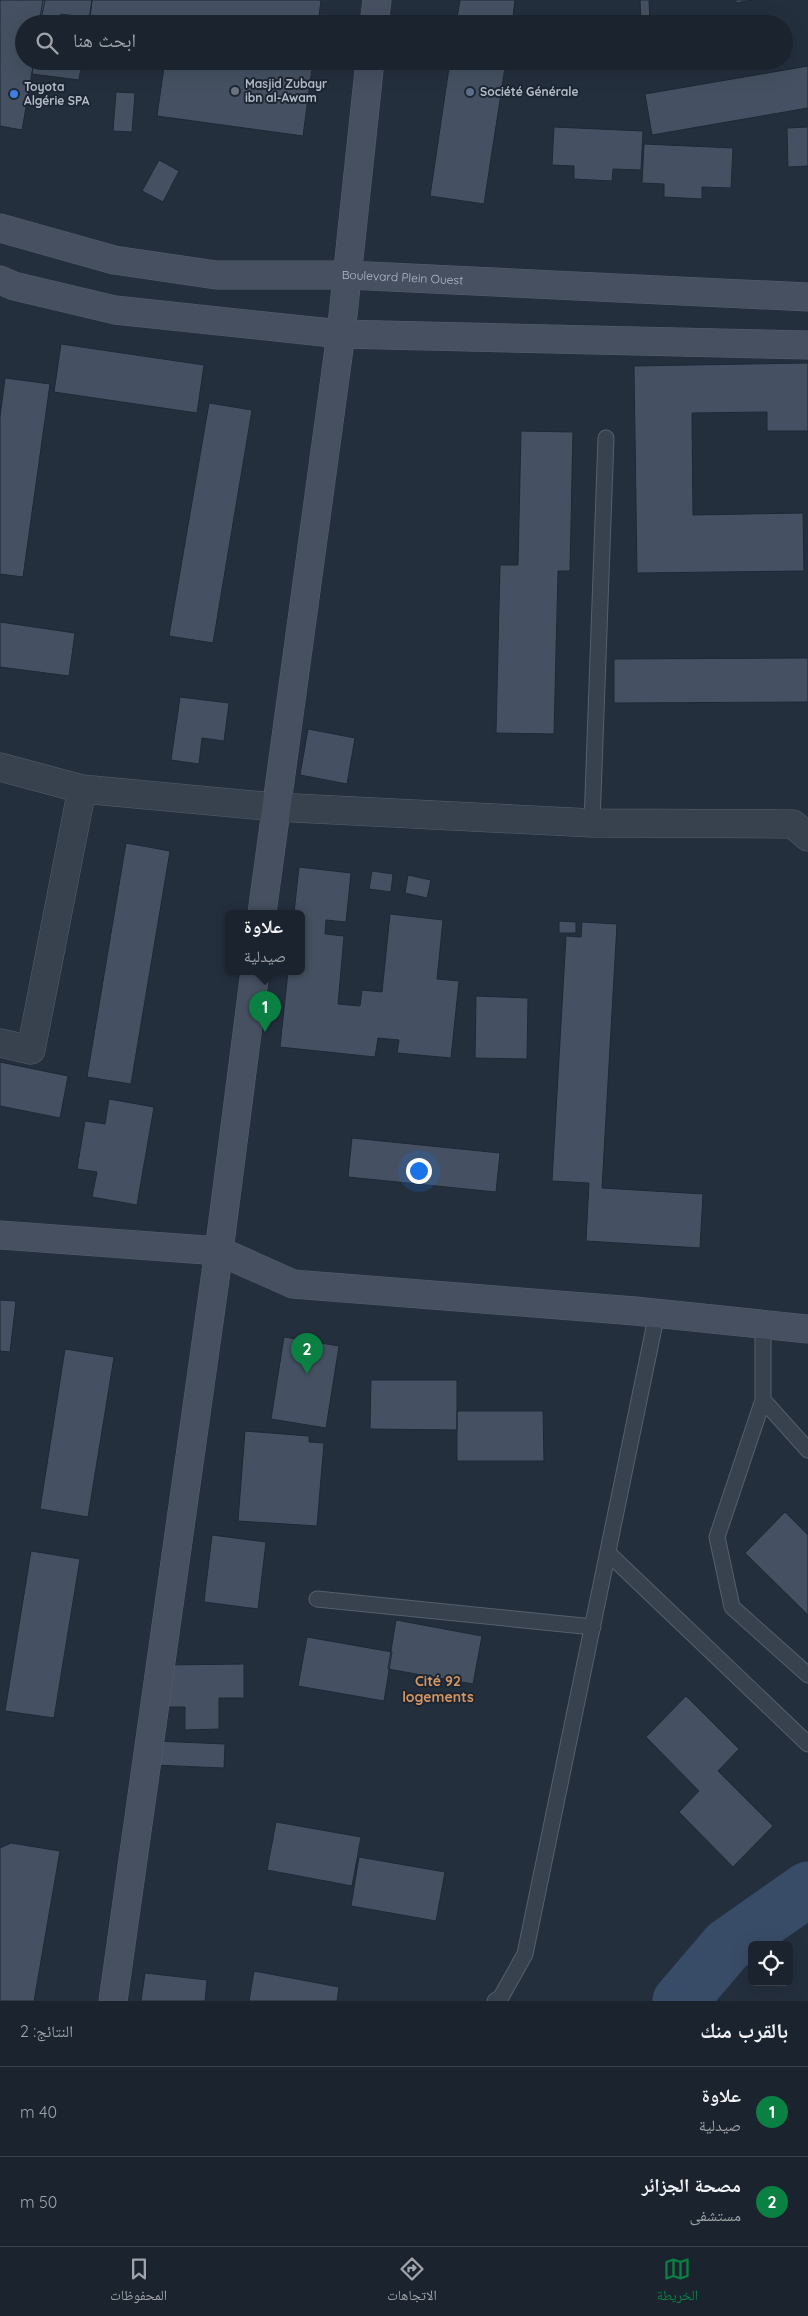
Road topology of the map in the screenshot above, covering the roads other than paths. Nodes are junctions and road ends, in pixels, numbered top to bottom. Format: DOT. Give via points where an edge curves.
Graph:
graph roads {
  1 [pos="377,0"];
  2 [pos="375,15"];
  3 [pos="369,70"];
  4 [pos="0,228"];
  5 [pos="348,276"];
  6 [pos="0,280"];
  7 [pos="808,297"];
  8 [pos="341,334"];
  9 [pos="808,345"];
  10 [pos="606,438"];
  11 [pos="0,766"];
  12 [pos="82,789"];
  13 [pos="275,807"];
  14 [pos="592,823"];
  15 [pos="808,837"];
  16 [pos="262,910"];
  17 [pos="254,975"];
  18 [pos="0,1043"];
  19 [pos="0,1235"];
  20 [pos="220,1251"];
  21 [pos="657,1313"];
  22 [pos="763,1324"];
  23 [pos="808,1329"];
  24 [pos="763,1400"];
  25 [pos="808,1450"];
  26 [pos="608,1553"];
  27 [pos="317,1599"];
  28 [pos="592,1627"];
  29 [pos="808,1675"];
  30 [pos="808,1744"];
  31 [pos="113,2001"];
  32 [pos="496,2001"];
  1 -- 2 [label="street"];
  3 -- 5 [label="street"];
  4 -- 5 [label="street, Boulevard Plein Ouest" via="114,260 216,275"];
  5 -- 7 [label="street, Boulevard Plein Ouest"];
  5 -- 8 [label="street"];
  6 -- 8 [label="street" via="115,310"];
  8 -- 9 [label="street"];
  8 -- 13 [label="street"];
  10 -- 14 [label="lane"];
  11 -- 12 [label="street"];
  12 -- 13 [label="street"];
  12 -- 18 [label="street" via="32,1050"];
  13 -- 14 [label="street"];
  13 -- 16 [label="street"];
  14 -- 15 [label="street" via="793,824"];
  17 -- 20 [label="street"];
  19 -- 20 [label="street"];
  20 -- 21 [label="street" via="293,1284"];
  20 -- 31 [label="street"];
  21 -- 22 [label="street"];
  21 -- 26 [label="lane"];
  22 -- 23 [label="street"];
  22 -- 24 [label="lane"];
  24 -- 25 [label="lane"];
  24 -- 29 [label="lane" via="717,1537 732,1607"];
  26 -- 28 [label="lane"];
  26 -- 30 [label="lane"];
  27 -- 28 [label="lane"];
  28 -- 32 [label="lane" via="525,1954"];
}
